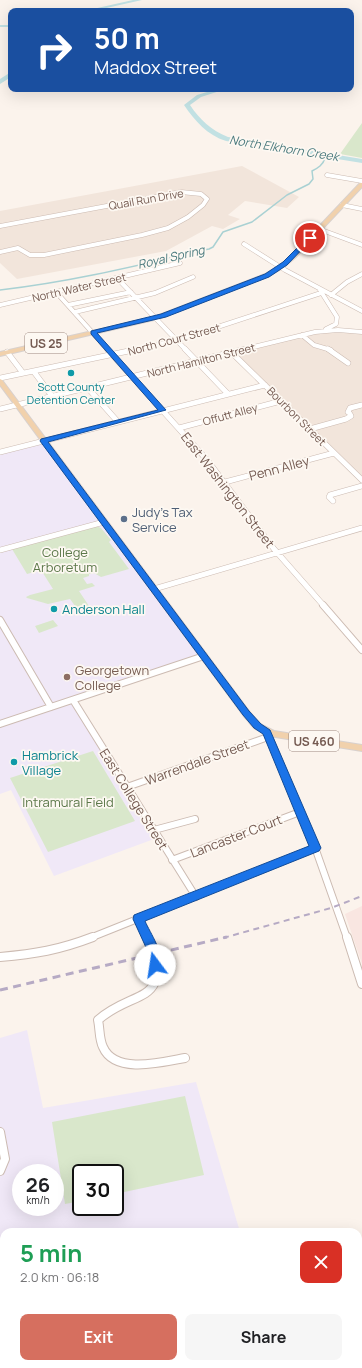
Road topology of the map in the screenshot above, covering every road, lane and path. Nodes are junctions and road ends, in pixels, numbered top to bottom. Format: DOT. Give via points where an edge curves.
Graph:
graph roads {
  1 [pos="327,175"];
  2 [pos="362,181"];
  3 [pos="362,184"];
  4 [pos="342,205"];
  5 [pos="362,209"];
  6 [pos="0,226"];
  7 [pos="319,229"];
  8 [pos="244,244"];
  9 [pos="362,245"];
  10 [pos="0,252"];
  11 [pos="180,263"];
  12 [pos="281,267"];
  13 [pos="362,274"];
  14 [pos="193,277"];
  15 [pos="117,278"];
  16 [pos="320,291"];
  17 [pos="56,292"];
  18 [pos="131,292"];
  19 [pos="331,295"];
  20 [pos="137,298"];
  21 [pos="0,305"];
  22 [pos="68,305"];
  23 [pos="75,312"];
  24 [pos="362,312"];
  25 [pos="156,318"];
  26 [pos="336,324"];
  27 [pos="338,330"];
  28 [pos="321,331"];
  29 [pos="93,332"];
  30 [pos="362,332"];
  31 [pos="302,335"];
  32 [pos="177,340"];
  33 [pos="7,352"];
  34 [pos="231,352"];
  35 [pos="0,354"];
  36 [pos="113,355"];
  37 [pos="196,361"];
  38 [pos="348,363"];
  39 [pos="34,372"];
  40 [pos="23,373"];
  41 [pos="132,376"];
  42 [pos="0,378"];
  43 [pos="0,381"];
  44 [pos="265,385"];
  45 [pos="87,387"];
  46 [pos="228,394"];
  47 [pos="52,396"];
  48 [pos="282,401"];
  49 [pos="18,405"];
  50 [pos="362,405"];
  51 [pos="0,409"];
  52 [pos="362,409"];
  53 [pos="163,410"];
  54 [pos="350,414"];
  55 [pos="118,422"];
  56 [pos="178,428"];
  57 [pos="310,429"];
  58 [pos="44,441"];
  59 [pos="0,452"];
  60 [pos="334,453"];
  61 [pos="361,479"];
  62 [pos="225,482"];
  63 [pos="362,486"];
  64 [pos="333,501"];
  65 [pos="104,522"];
  66 [pos="362,528"];
  67 [pos="0,550"];
  68 [pos="278,553"];
  69 [pos="154,589"];
  70 [pos="0,620"];
  71 [pos="362,650"];
  72 [pos="204,656"];
  73 [pos="73,700"];
  74 [pos="51,707"];
  75 [pos="0,724"];
  76 [pos="267,734"];
  77 [pos="362,747"];
  78 [pos="127,787"];
  79 [pos="300,812"];
  80 [pos="195,819"];
  81 [pos="154,830"];
  82 [pos="315,848"];
  83 [pos="172,860"];
  84 [pos="196,897"];
  85 [pos="138,919"];
  86 [pos="0,957"];
  87 [pos="362,984"];
  88 [pos="185,1058"];
  89 [pos="0,1132"];
  90 [pos="0,1171"];
  1 -- 2 [label="street"];
  3 -- 4 [label="main road, US 25"];
  4 -- 5 [label="street"];
  4 -- 7 [label="main road, US 25"];
  6 -- 10 [label="street, Quail Run Drive" via="181,192 200,194 207,200 203,206 184,219 153,233 44,255 30,255 18,248"];
  7 -- 9 [label="street"];
  7 -- 12 [label="main road, US 25"];
  8 -- 12 [label="street"];
  11 -- 15 [label="street, North Water Street"];
  12 -- 16 [label="street"];
  12 -- 25 [label="main road, US 25" via="261,278"];
  13 -- 19 [label="street"];
  14 -- 20 [label="street"];
  15 -- 17 [label="street, North Water Street"];
  15 -- 18 [label="street"];
  16 -- 19 [label="street"];
  16 -- 26 [label="street" via="337,317"];
  16 -- 32 [label="street, North Court Street" via="228,325"];
  17 -- 21 [label="street, North Water Street"];
  17 -- 22 [label="street, East Washington Street"];
  18 -- 20 [label="street"];
  18 -- 22 [label="street"];
  19 -- 24 [label="street"];
  20 -- 23 [label="street"];
  20 -- 25 [label="street"];
  22 -- 23 [label="street, East Washington Street"];
  23 -- 29 [label="street, East Washington Street"];
  25 -- 29 [label="main road, US 25"];
  25 -- 32 [label="street"];
  26 -- 27 [label="street"];
  26 -- 28 [label="street"];
  27 -- 28 [label="street, North Hamilton Street"];
  27 -- 30 [label="street, North Hamilton Street"];
  28 -- 31 [label="street, North Hamilton Street"];
  29 -- 33 [label="main road, US 25"];
  29 -- 36 [label="street, East Washington Street"];
  31 -- 34 [label="street, North Hamilton Street"];
  31 -- 38 [label="street" via="314,345 331,350"];
  32 -- 36 [label="street, North Court Street"];
  32 -- 37 [label="street"];
  33 -- 35 [label="main road, US 25"];
  33 -- 40 [label="street"];
  34 -- 37 [label="street, North Hamilton Street"];
  34 -- 44 [label="street, Bourbon Street"];
  36 -- 39 [label="street, North Court Street"];
  36 -- 41 [label="street, East Washington Street"];
  37 -- 41 [label="street, North Hamilton Street"];
  37 -- 46 [label="street"];
  39 -- 40 [label="street, North Court Street"];
  39 -- 47 [label="street"];
  40 -- 42 [label="street, North Court Street"];
  41 -- 45 [label="street, North Hamilton Street"];
  41 -- 53 [label="street, East Washington Street"];
  43 -- 49 [label="main road, US 460"];
  44 -- 46 [label="street"];
  44 -- 48 [label="street, Bourbon Street"];
  45 -- 47 [label="street, North Hamilton Street"];
  45 -- 55 [label="street"];
  46 -- 53 [label="street"];
  47 -- 49 [label="street, North Hamilton Street"];
  48 -- 56 [label="street, Offutt Alley"];
  48 -- 57 [label="street, Bourbon Street"];
  49 -- 51 [label="street, North Hamilton Street"];
  49 -- 58 [label="main road, US 460"];
  50 -- 54 [label="street" via="348,410"];
  52 -- 54 [label="street"];
  53 -- 55 [label="street"];
  53 -- 56 [label="street, East Washington Street"];
  54 -- 57 [label="street" via="351,416 346,419"];
  55 -- 58 [label="street"];
  56 -- 62 [label="street, East Washington Street"];
  57 -- 60 [label="street, Bourbon Street"];
  58 -- 59 [label="street"];
  58 -- 65 [label="main road, US 460"];
  60 -- 61 [label="street, Bourbon Street"];
  60 -- 62 [label="street, Penn Alley"];
  62 -- 68 [label="street, East Washington Street"];
  63 -- 64 [label="street" via="330,495"];
  65 -- 67 [label="street"];
  65 -- 69 [label="main road, US 460"];
  66 -- 68 [label="street"];
  68 -- 69 [label="street"];
  68 -- 71 [label="street, East Washington Street"];
  69 -- 72 [label="main road, US 460"];
  70 -- 74 [label="street"];
  72 -- 73 [label="street"];
  72 -- 76 [label="main road, US 460" via="246,713"];
  73 -- 74 [label="street"];
  73 -- 78 [label="street, East College Street"];
  74 -- 75 [label="street"];
  76 -- 77 [label="main road, US 460"];
  76 -- 78 [label="street, Warrendale Street"];
  76 -- 79 [label="street"];
  78 -- 81 [label="street, East College Street"];
  79 -- 82 [label="street"];
  79 -- 83 [label="street, Lancaster Court"];
  80 -- 81 [label="street"];
  81 -- 83 [label="street, East College Street"];
  82 -- 84 [label="street"];
  82 -- 87 [label="street"];
  83 -- 84 [label="street, East College Street"];
  84 -- 85 [label="street"];
  85 -- 86 [label="street" via="70,946 41,954"];
  85 -- 88 [label="street" via="155,954 156,976 152,989 108,1010 98,1020 103,1049 112,1058 129,1064 153,1064"];
  89 -- 90 [label="street" via="5,1159"];
}
